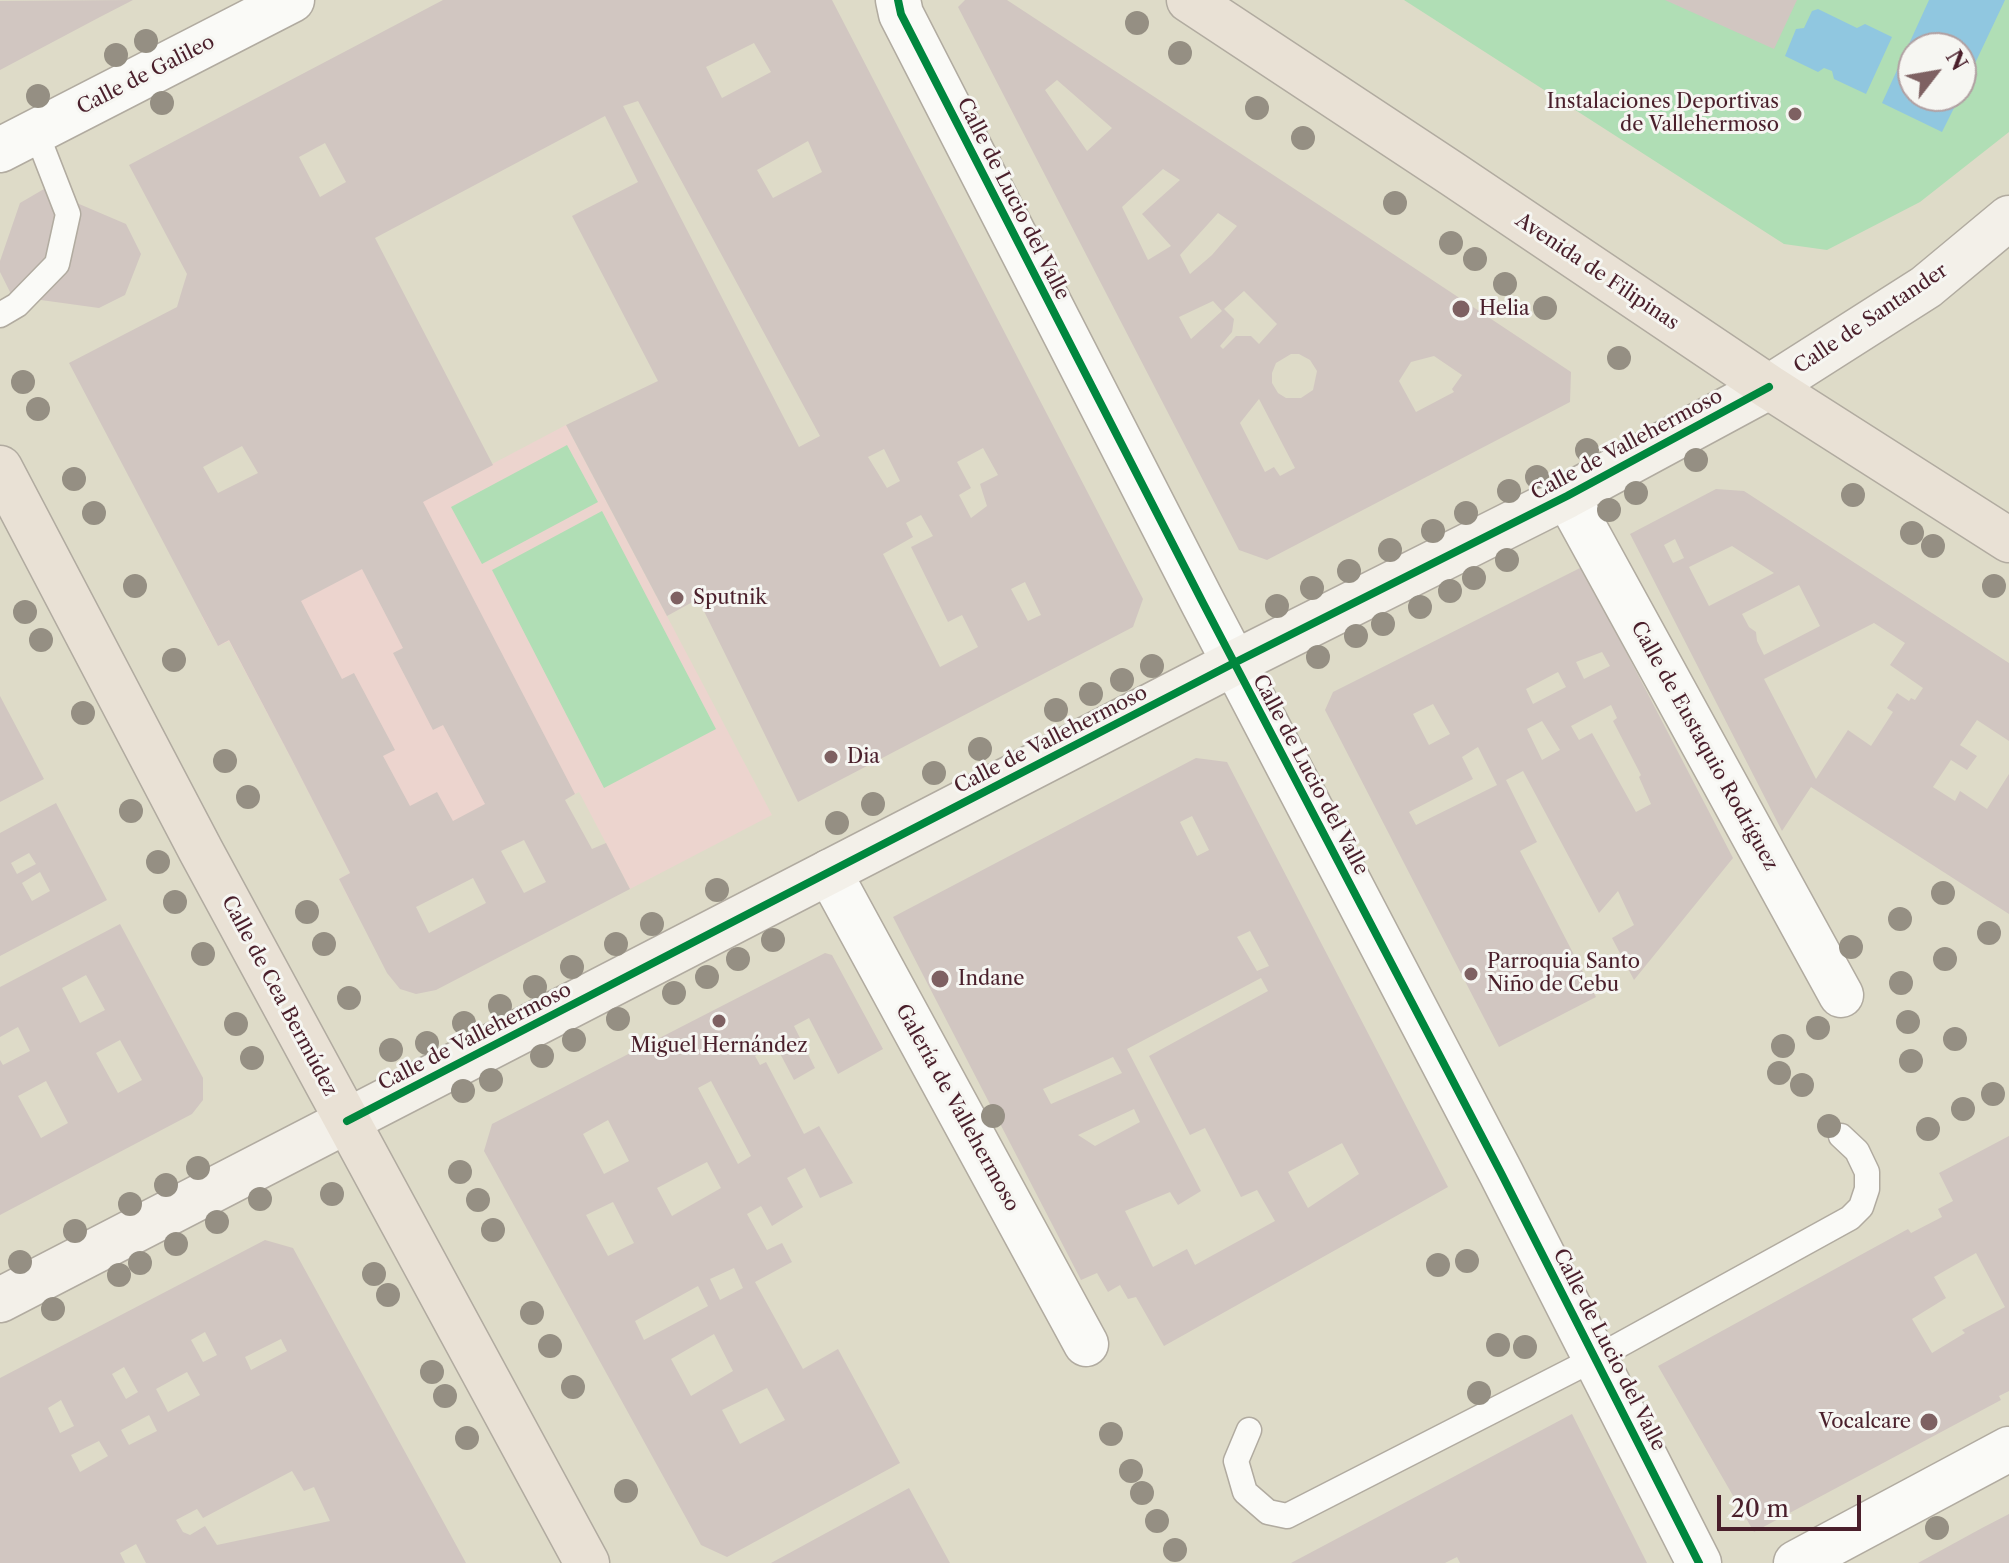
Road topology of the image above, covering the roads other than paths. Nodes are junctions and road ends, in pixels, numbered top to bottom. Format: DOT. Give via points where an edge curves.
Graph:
graph roads {
  1 [pos="292,0"];
  2 [pos="898,0"];
  3 [pos="1189,0"];
  4 [pos="18,141"];
  5 [pos="2009,218"];
  6 [pos="0,315"];
  7 [pos="1769,387"];
  8 [pos="0,468"];
  9 [pos="1567,496"];
  10 [pos="2009,540"];
  11 [pos="1234,663"];
  12 [pos="829,872"];
  13 [pos="1841,995"];
  14 [pos="347,1121"];
  15 [pos="1841,1136"];
  16 [pos="0,1300"];
  17 [pos="1086,1344"];
  18 [pos="1594,1359"];
  19 [pos="1249,1430"];
  20 [pos="2009,1449"];
  21 [pos="587,1563"];
  22 [pos="1699,1563"];
  23 [pos="1796,1563"];
  1 -- 4 [label="street, Calle de Galileo"];
  2 -- 11 [label="street, Calle de Lucio del Valle"];
  3 -- 7 [label="main road, Avenida de Filipinas"];
  4 -- 6 [label="lane" via="68,214 57,264"];
  5 -- 7 [label="street, Calle de Santander" via="1926,287"];
  7 -- 9 [label="street, Calle de Vallehermoso"];
  7 -- 10 [label="main road, Avenida de Filipinas"];
  8 -- 14 [label="main road, Calle de Cea Bermúdez"];
  9 -- 11 [label="street, Calle de Vallehermoso"];
  9 -- 13 [label="street, Calle de Eustaquio Rodríguez"];
  11 -- 12 [label="street, Calle de Vallehermoso"];
  11 -- 18 [label="street, Calle de Lucio del Valle"];
  12 -- 14 [label="street, Calle de Vallehermoso"];
  12 -- 17 [label="street, Galería de Vallehermoso"];
  14 -- 16 [label="street, Calle de Vallehermoso"];
  14 -- 21 [label="main road, Calle de Cea Bermúdez"];
  15 -- 18 [label="lane" via="1857,1151 1867,1172 1861,1207 1850,1218"];
  18 -- 19 [label="lane" via="1287,1516 1268,1512 1245,1492 1236,1461"];
  18 -- 22 [label="street, Calle de Lucio del Valle"];
  20 -- 23 [label="street"];
}
